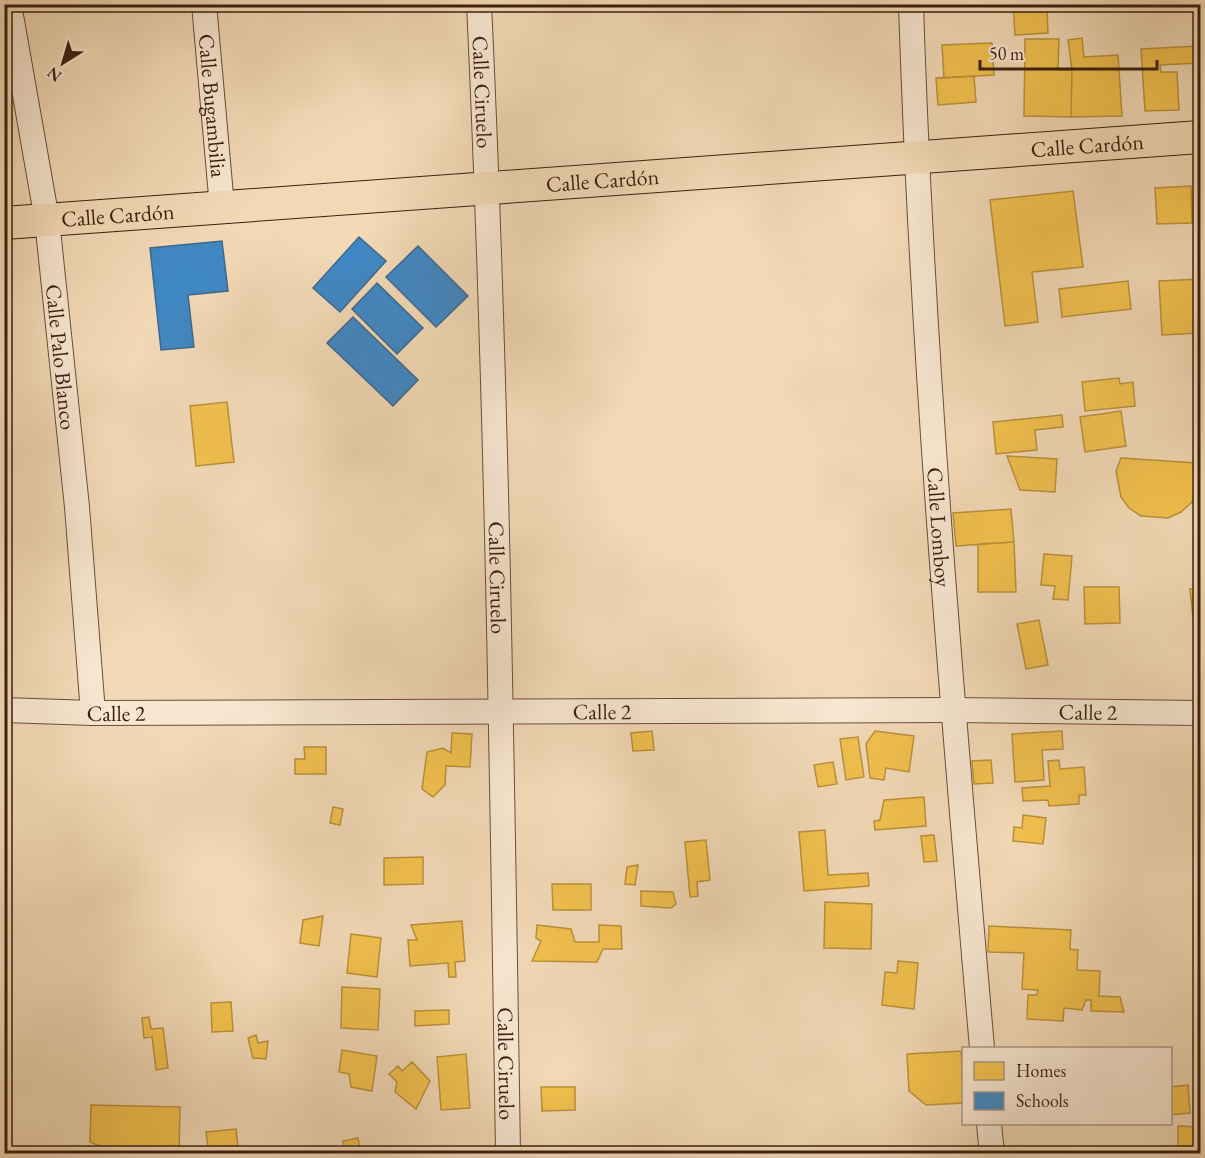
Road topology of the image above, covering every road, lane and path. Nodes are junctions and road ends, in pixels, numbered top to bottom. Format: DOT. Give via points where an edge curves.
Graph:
graph roads {
  1 [pos="9,4"];
  2 [pos="204,4"];
  3 [pos="479,4"];
  4 [pos="911,4"];
  5 [pos="1200,137"];
  6 [pos="916,158"];
  7 [pos="488,189"];
  8 [pos="222,207"];
  9 [pos="47,220"];
  10 [pos="4,223"];
  11 [pos="4,710"];
  12 [pos="952,710"];
  13 [pos="501,711"];
  14 [pos="93,713"];
  15 [pos="1200,713"];
  16 [pos="982,1047"];
  17 [pos="989,1125"];
  18 [pos="508,1154"];
  19 [pos="992,1154"];
  1 -- 9 [label="street, Calle Palo Blanco"];
  2 -- 8 [label="street, Calle Bugambilia"];
  3 -- 7 [label="street, Calle Ciruelo"];
  4 -- 6 [label="street, Calle Lomboy"];
  5 -- 6 [label="main road, Calle Cardón"];
  6 -- 7 [label="main road, Calle Cardón"];
  6 -- 12 [label="street, Calle Lomboy"];
  7 -- 8 [label="main road, Calle Cardón"];
  7 -- 13 [label="street, Calle Ciruelo"];
  8 -- 9 [label="main road, Calle Cardón"];
  9 -- 10 [label="main road, Calle Cardón"];
  9 -- 14 [label="street, Calle Palo Blanco" via="77,507"];
  11 -- 14 [label="street, Calle 2"];
  12 -- 13 [label="street, Calle 2"];
  12 -- 15 [label="street, Calle 2"];
  12 -- 16 [label="street, Calle Lomboy"];
  13 -- 14 [label="street, Calle 2"];
  13 -- 18 [label="street, Calle Ciruelo"];
  17 -- 19 [label="street"];
}
